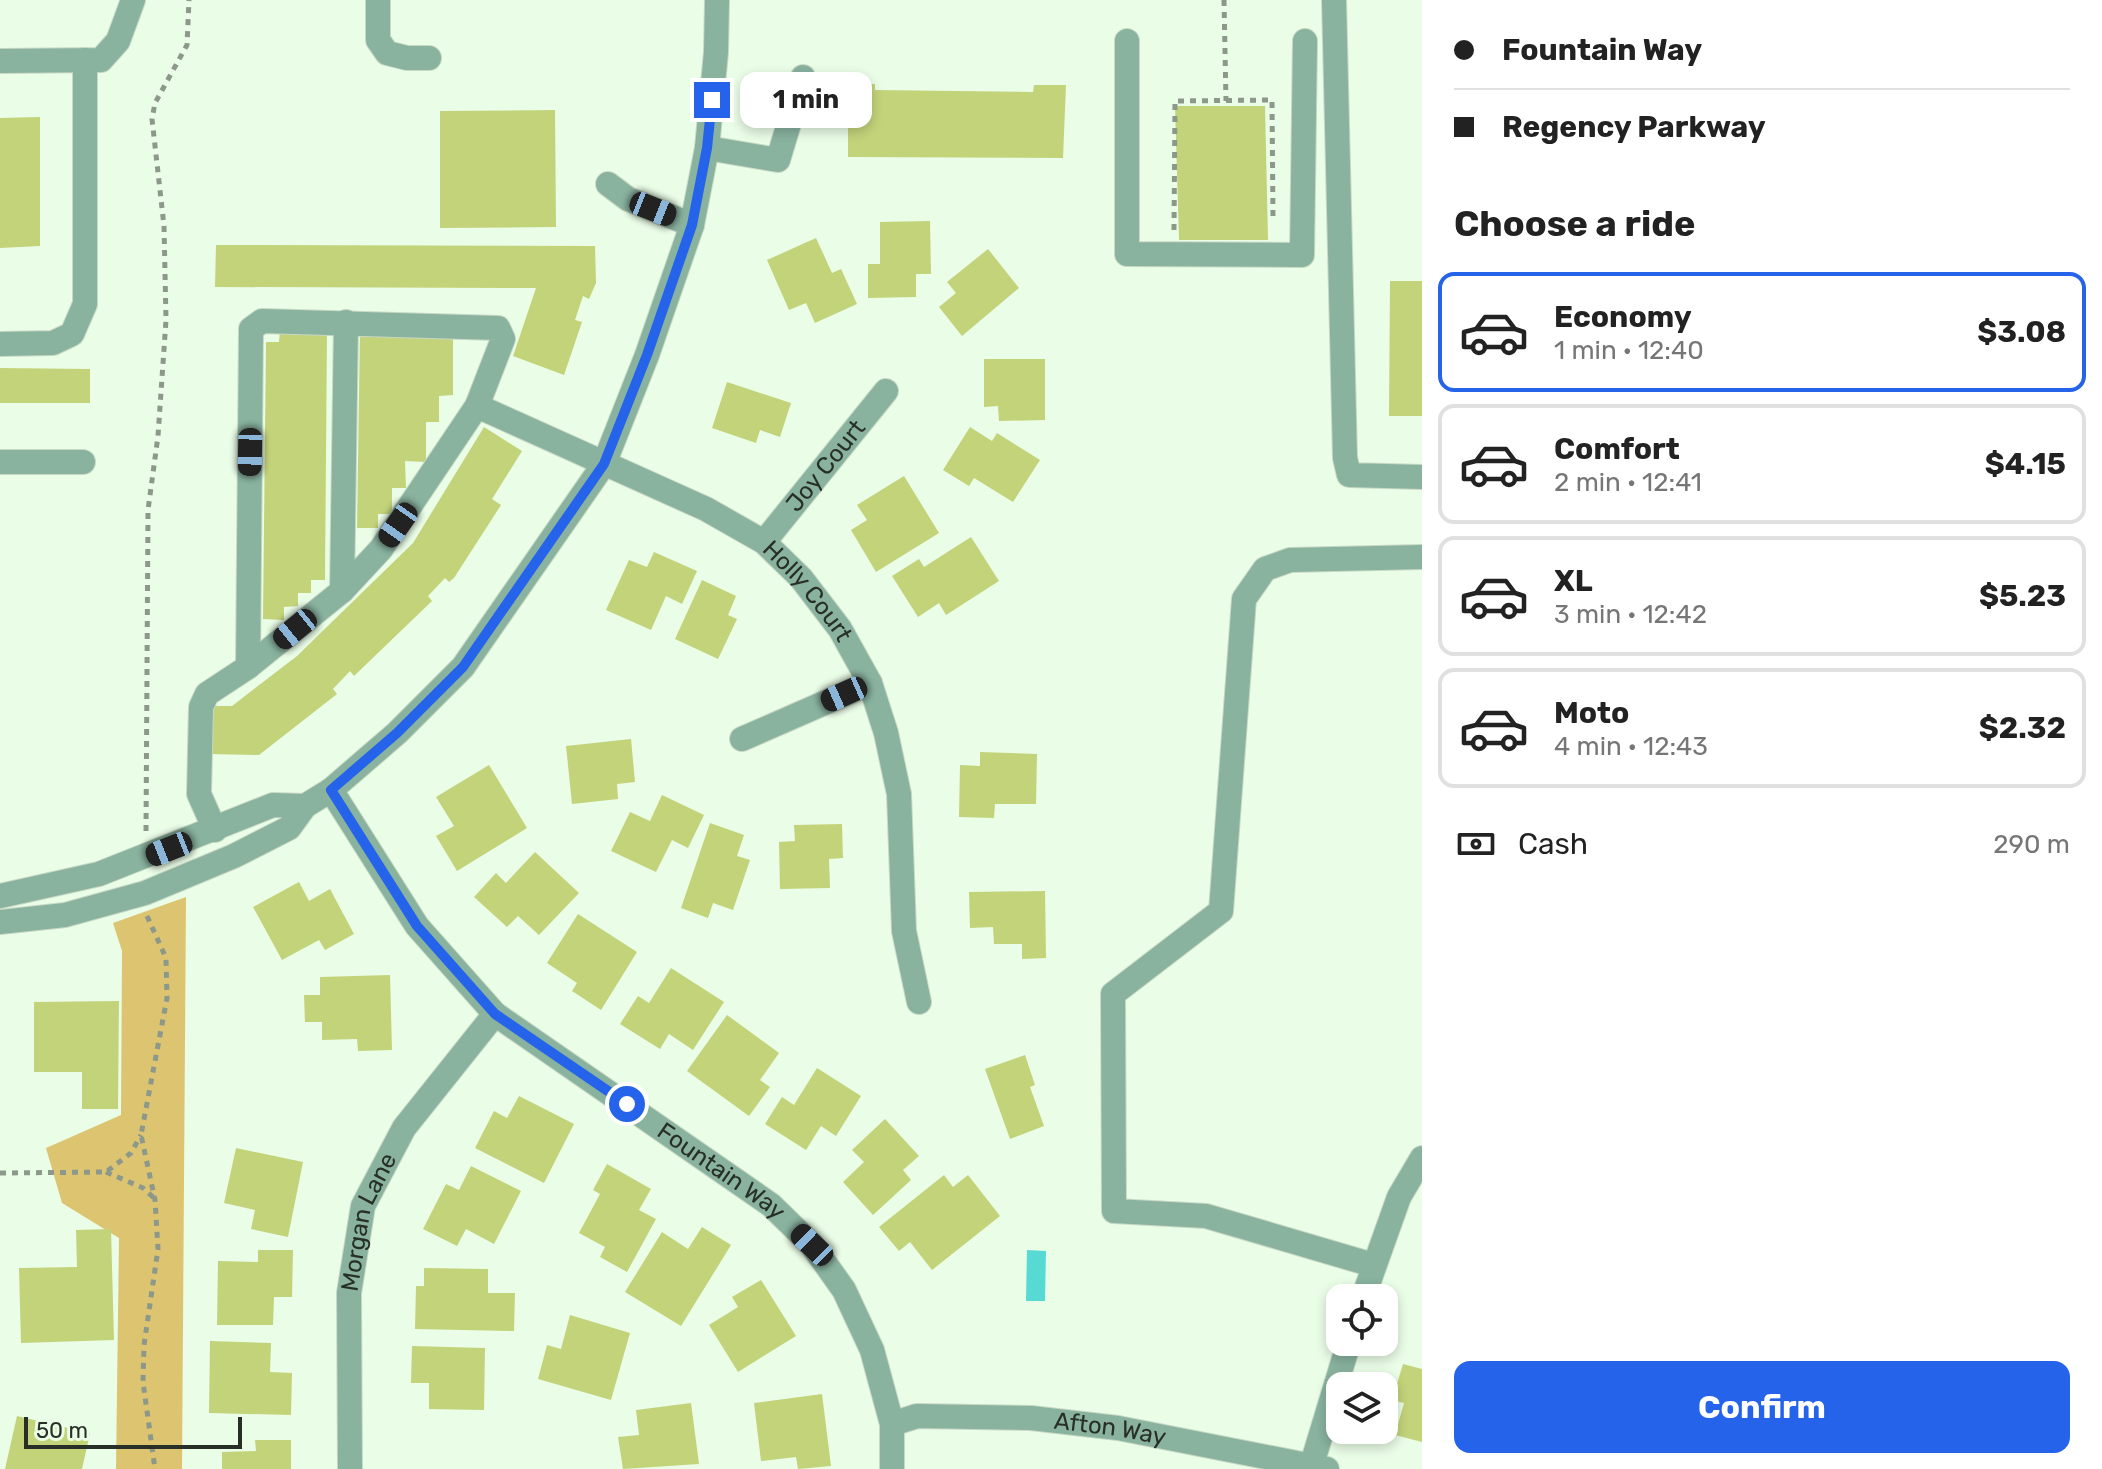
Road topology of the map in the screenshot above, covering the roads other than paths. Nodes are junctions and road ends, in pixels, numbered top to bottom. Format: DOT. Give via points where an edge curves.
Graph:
graph roads {
  1 [pos="133,0"];
  2 [pos="378,0"];
  3 [pos="717,0"];
  4 [pos="1334,0"];
  5 [pos="1127,41"];
  6 [pos="1305,41"];
  7 [pos="429,58"];
  8 [pos="85,60"];
  9 [pos="0,61"];
  10 [pos="803,77"];
  11 [pos="707,148"];
  12 [pos="608,184"];
  13 [pos="692,225"];
  14 [pos="346,322"];
  15 [pos="0,344"];
  16 [pos="886,391"];
  17 [pos="477,406"];
  18 [pos="0,462"];
  19 [pos="83,462"];
  20 [pos="604,464"];
  21 [pos="1422,477"];
  22 [pos="764,542"];
  23 [pos="1422,557"];
  24 [pos="342,591"];
  25 [pos="248,667"];
  26 [pos="870,683"];
  27 [pos="742,739"];
  28 [pos="331,790"];
  29 [pos="305,806"];
  30 [pos="215,830"];
  31 [pos="0,896"];
  32 [pos="0,922"];
  33 [pos="919,1002"];
  34 [pos="495,1014"];
  35 [pos="1422,1158"];
  36 [pos="1373,1265"];
  37 [pos="1367,1284"];
  38 [pos="1346,1356"];
  39 [pos="892,1424"];
  40 [pos="1319,1467"];
  41 [pos="350,1469"];
  42 [pos="892,1469"];
  1 -- 8 [label="street" via="118,41 101,60"];
  2 -- 7 [label="street" via="378,40 387,53"];
  3 -- 11 [label="street"];
  4 -- 21 [label="street" via="1345,458 1349,475"];
  5 -- 6 [label="street" via="1127,254 1302,255"];
  8 -- 9 [label="street"];
  8 -- 15 [label="street" via="85,304 72,334 53,343"];
  10 -- 11 [label="street" via="778,160"];
  11 -- 13 [label="street"];
  12 -- 13 [label="street" via="628,199"];
  13 -- 20 [label="street"];
  14 -- 17 [label="street" via="498,328 503,339"];
  14 -- 24 [label="street"];
  14 -- 25 [label="street" via="262,321 251,329"];
  16 -- 22 [label="street, Joy Court"];
  17 -- 20 [label="street, Holly Court"];
  17 -- 24 [label="street" via="381,549"];
  18 -- 19 [label="street"];
  20 -- 22 [label="street, Holly Court" via="706,509"];
  20 -- 28 [label="street" via="463,667"];
  22 -- 26 [label="street, Holly Court" via="801,578"];
  23 -- 36 [label="street" via="1290,560 1265,569 1244,599 1221,911 1113,994 1114,1211 1206,1216"];
  24 -- 25 [label="street"];
  25 -- 30 [label="street" via="207,694 201,707 199,794"];
  26 -- 27 [label="street"];
  26 -- 33 [label="street, Holly Court" via="899,794 904,931"];
  28 -- 29 [label="street"];
  28 -- 34 [label="street, Fountain Way" via="417,926"];
  29 -- 30 [label="street" via="273,805"];
  29 -- 32 [label="street" via="289,828 145,893 65,915"];
  30 -- 31 [label="street" via="99,874"];
  34 -- 39 [label="street, Fountain Way" via="732,1176 812,1245 858,1315"];
  34 -- 41 [label="street, Morgan Lane" via="404,1128 363,1206 349,1293"];
  35 -- 36 [label="street" via="1399,1197"];
  36 -- 37 [label="street"];
  38 -- 40 [label="street"];
  39 -- 40 [label="street, Afton Way" via="917,1416 1031,1418 1118,1428"];
  39 -- 42 [label="street, Fountain Way"];
}
